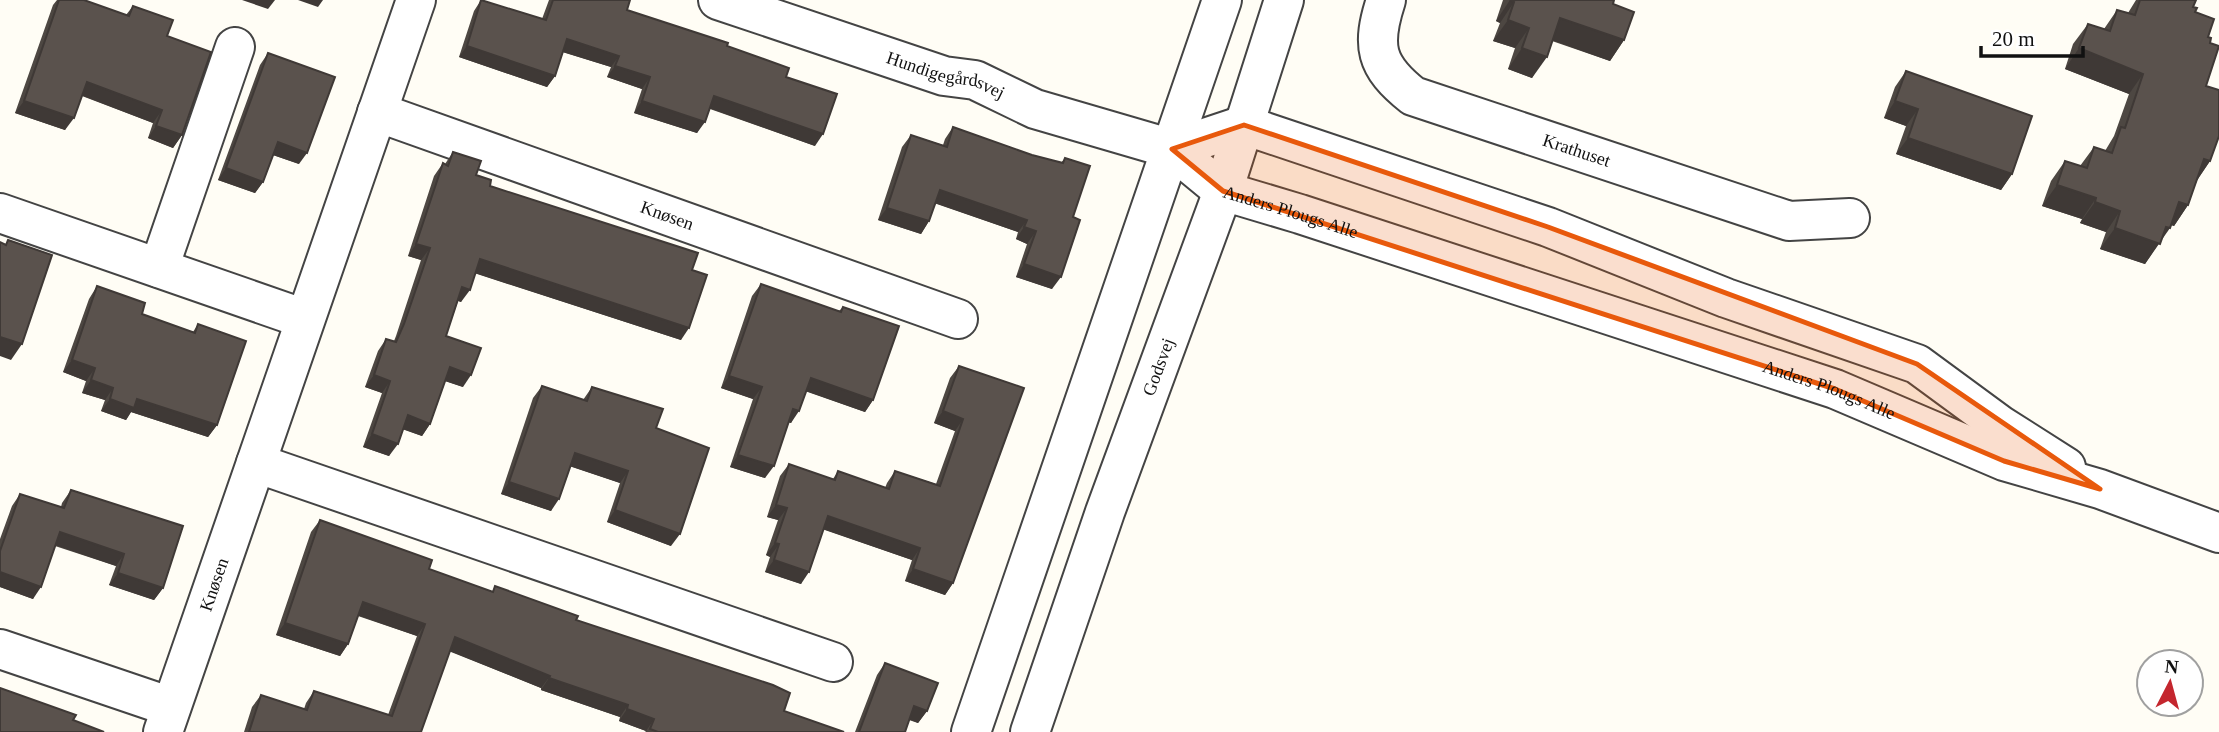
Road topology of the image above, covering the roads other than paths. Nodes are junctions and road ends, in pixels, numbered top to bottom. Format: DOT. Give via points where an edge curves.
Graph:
graph roads {
  1 [pos="416,0"];
  2 [pos="719,0"];
  3 [pos="1222,0"];
  4 [pos="1284,0"];
  5 [pos="1386,0"];
  6 [pos="235,47"];
  7 [pos="377,112"];
  8 [pos="1244,125"];
  9 [pos="1172,149"];
  10 [pos="1223,191"];
  11 [pos="0,213"];
  12 [pos="1850,218"];
  13 [pos="159,268"];
  14 [pos="306,319"];
  15 [pos="958,319"];
  16 [pos="256,463"];
  17 [pos="2100,489"];
  18 [pos="2219,533"];
  19 [pos="0,649"];
  20 [pos="833,662"];
  21 [pos="167,719"];
  22 [pos="971,732"];
  23 [pos="1030,732"];
  1 -- 7 [label="street, Knøsen"];
  2 -- 9 [label="street, Hundigegårdsvej" via="944,76 975,80 1035,109"];
  3 -- 9 [label="street"];
  4 -- 8 [label="street, Godsvej"];
  5 -- 12 [label="street, Krathuset" via="1377,50 1390,78 1413,96 1789,221"];
  6 -- 13 [label="street"];
  7 -- 14 [label="street, Knøsen"];
  7 -- 15 [label="street, Knøsen"];
  8 -- 9 [label="street"];
  8 -- 10 [label="street, Godsvej"];
  8 -- 17 [label="street, Anders Plougs Alle" via="1548,226 1726,298 1917,364 2000,425"];
  9 -- 10 [label="street, Anders Plougs Alle"];
  9 -- 22 [label="street"];
  10 -- 17 [label="street, Anders Plougs Alle" via="1835,389 2004,461"];
  10 -- 23 [label="street, Godsvej"];
  11 -- 13 [label="street"];
  13 -- 14 [label="street"];
  14 -- 16 [label="street, Knøsen"];
  16 -- 20 [label="street"];
  16 -- 21 [label="street, Knøsen"];
  17 -- 18 [label="street, Anders Plougs Alle"];
  19 -- 21 [label="street, Knøsen"];
}
